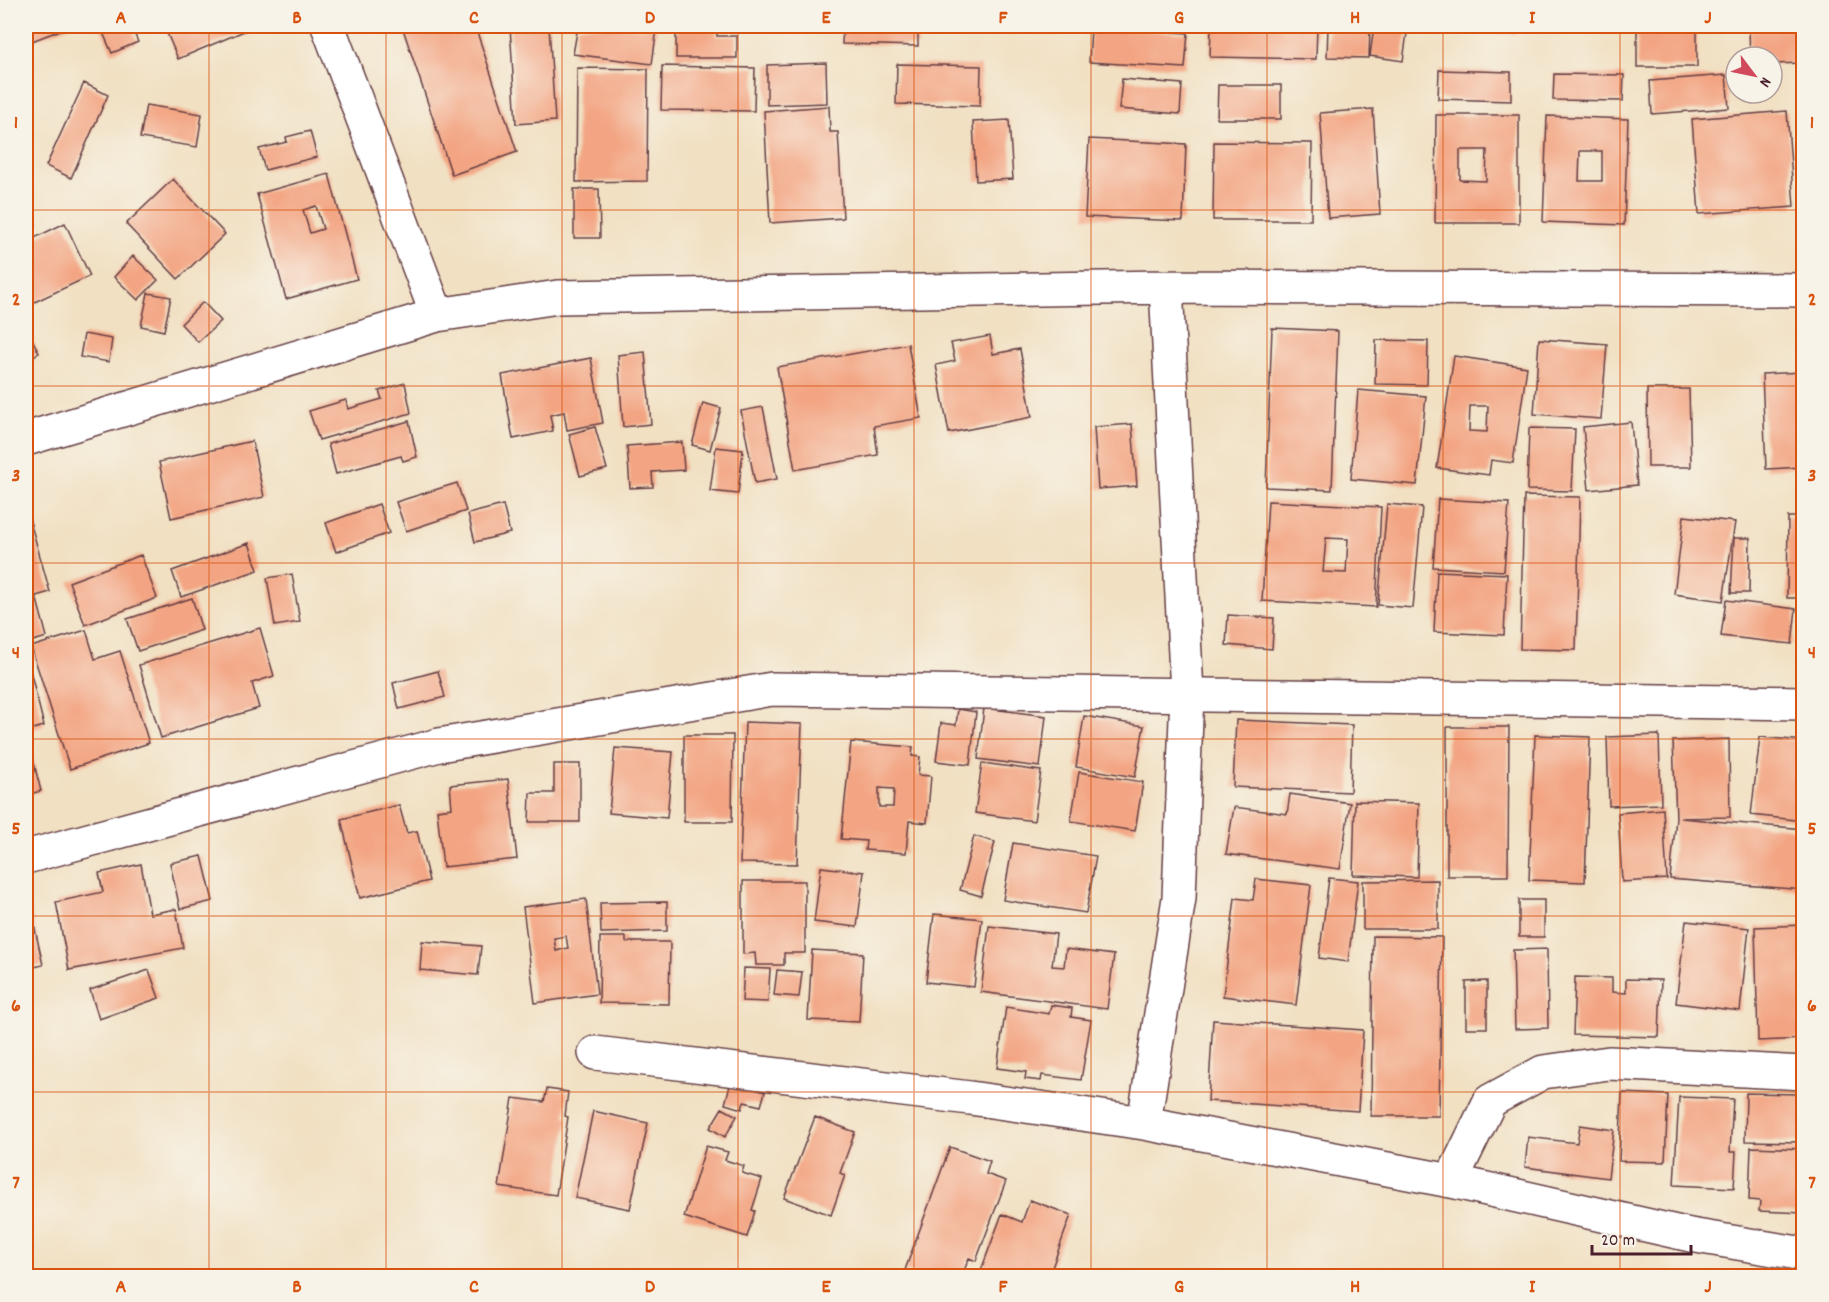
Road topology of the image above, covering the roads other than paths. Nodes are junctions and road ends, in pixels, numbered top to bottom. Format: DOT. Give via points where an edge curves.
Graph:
graph roads {
  1 [pos="328,26"];
  2 [pos="1166,287"];
  3 [pos="1803,290"];
  4 [pos="437,315"];
  5 [pos="26,439"];
  6 [pos="1187,693"];
  7 [pos="1803,703"];
  8 [pos="26,857"];
  9 [pos="595,1053"];
  10 [pos="1803,1073"];
  11 [pos="1144,1123"];
  12 [pos="1451,1181"];
  13 [pos="1803,1254"];
  1 -- 4 [label="street"];
  2 -- 3 [label="street"];
  2 -- 4 [label="street" via="558,297"];
  2 -- 6 [label="street"];
  4 -- 5 [label="street"];
  6 -- 7 [label="street"];
  6 -- 8 [label="street" via="772,688 439,745"];
  6 -- 11 [label="street" via="1179,898"];
  9 -- 11 [label="street"];
  10 -- 12 [label="street" via="1610,1063 1543,1072 1490,1101"];
  11 -- 12 [label="street"];
  12 -- 13 [label="street" via="1690,1235"];
}
